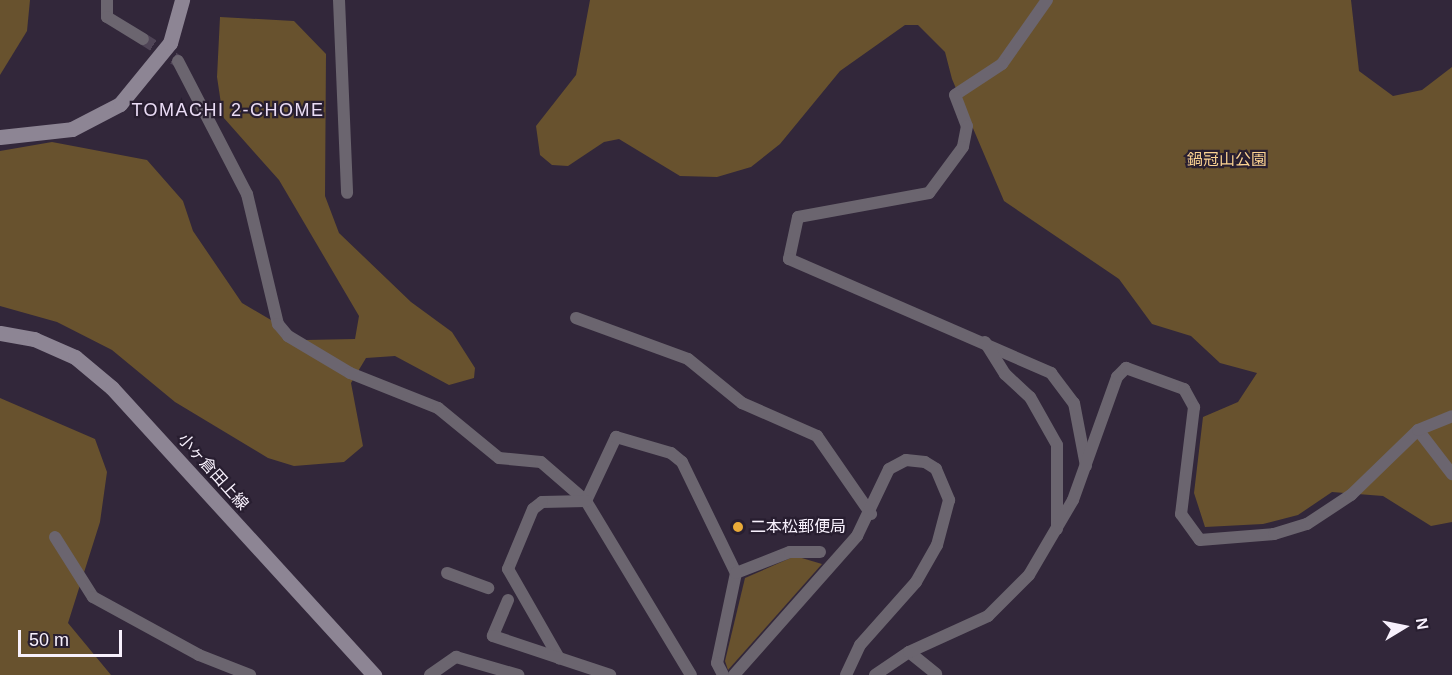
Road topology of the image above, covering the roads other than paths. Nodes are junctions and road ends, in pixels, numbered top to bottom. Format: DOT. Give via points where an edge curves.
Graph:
graph roads {
  1 [pos="107,0"];
  2 [pos="182,0"];
  3 [pos="339,0"];
  4 [pos="1047,0"];
  5 [pos="142,39"];
  6 [pos="178,61"];
  7 [pos="0,137"];
  8 [pos="346,193"];
  9 [pos="576,318"];
  10 [pos="0,333"];
  11 [pos="985,342"];
  12 [pos="1452,416"];
  13 [pos="1418,430"];
  14 [pos="1086,466"];
  15 [pos="1452,474"];
  16 [pos="586,501"];
  17 [pos="871,514"];
  18 [pos="1057,529"];
  19 [pos="55,537"];
  20 [pos="820,552"];
  21 [pos="447,573"];
  22 [pos="736,573"];
  23 [pos="488,588"];
  24 [pos="508,600"];
  25 [pos="909,652"];
  26 [pos="559,658"];
  27 [pos="936,674"];
  28 [pos="250,675"];
  29 [pos="374,675"];
  30 [pos="430,675"];
  31 [pos="518,675"];
  32 [pos="610,675"];
  33 [pos="691,675"];
  34 [pos="723,675"];
  35 [pos="734,675"];
  36 [pos="846,675"];
  37 [pos="875,675"];
  1 -- 5 [label="street" via="107,17"];
  2 -- 7 [label="main road" via="170,43 120,104 72,129"];
  3 -- 8 [label="street"];
  4 -- 11 [label="street" via="1002,64 955,95 967,126 963,147 929,192 798,217 789,259"];
  6 -- 16 [label="street" via="248,194 279,324 288,336 350,373 438,408 499,458 541,462"];
  9 -- 17 [label="street" via="688,358 742,403 817,436"];
  10 -- 29 [label="main road, 小ヶ倉田上線" via="34,339 75,357 112,388"];
  11 -- 14 [label="street" via="1036,363 1059,380 1074,403"];
  11 -- 18 [label="street" via="1005,374 1030,397 1057,445"];
  12 -- 13 [label="street"];
  13 -- 14 [label="street" via="1351,495 1307,524 1274,534 1200,540 1188,531 1181,514 1194,407 1184,389 1126,368 1117,377"];
  13 -- 15 [label="street"];
  14 -- 18 [label="street"];
  16 -- 22 [label="street" via="616,437 671,453 682,462"];
  16 -- 26 [label="street" via="542,502 533,509 508,569"];
  16 -- 33 [label="street"];
  17 -- 35 [label="street" via="834,564"];
  17 -- 36 [label="street" via="882,479 897,463 925,462 944,483 946,521 929,563 860,645"];
  18 -- 25 [label="street" via="1029,575 988,616"];
  19 -- 28 [label="street" via="93,597 199,655"];
  20 -- 22 [label="street" via="790,552"];
  21 -- 23 [label="street"];
  22 -- 34 [label="street" via="717,663"];
  24 -- 26 [label="street" via="493,636"];
  25 -- 27 [label="street"];
  25 -- 37 [label="street"];
  26 -- 32 [label="street"];
  30 -- 31 [label="street" via="456,657"];
}
